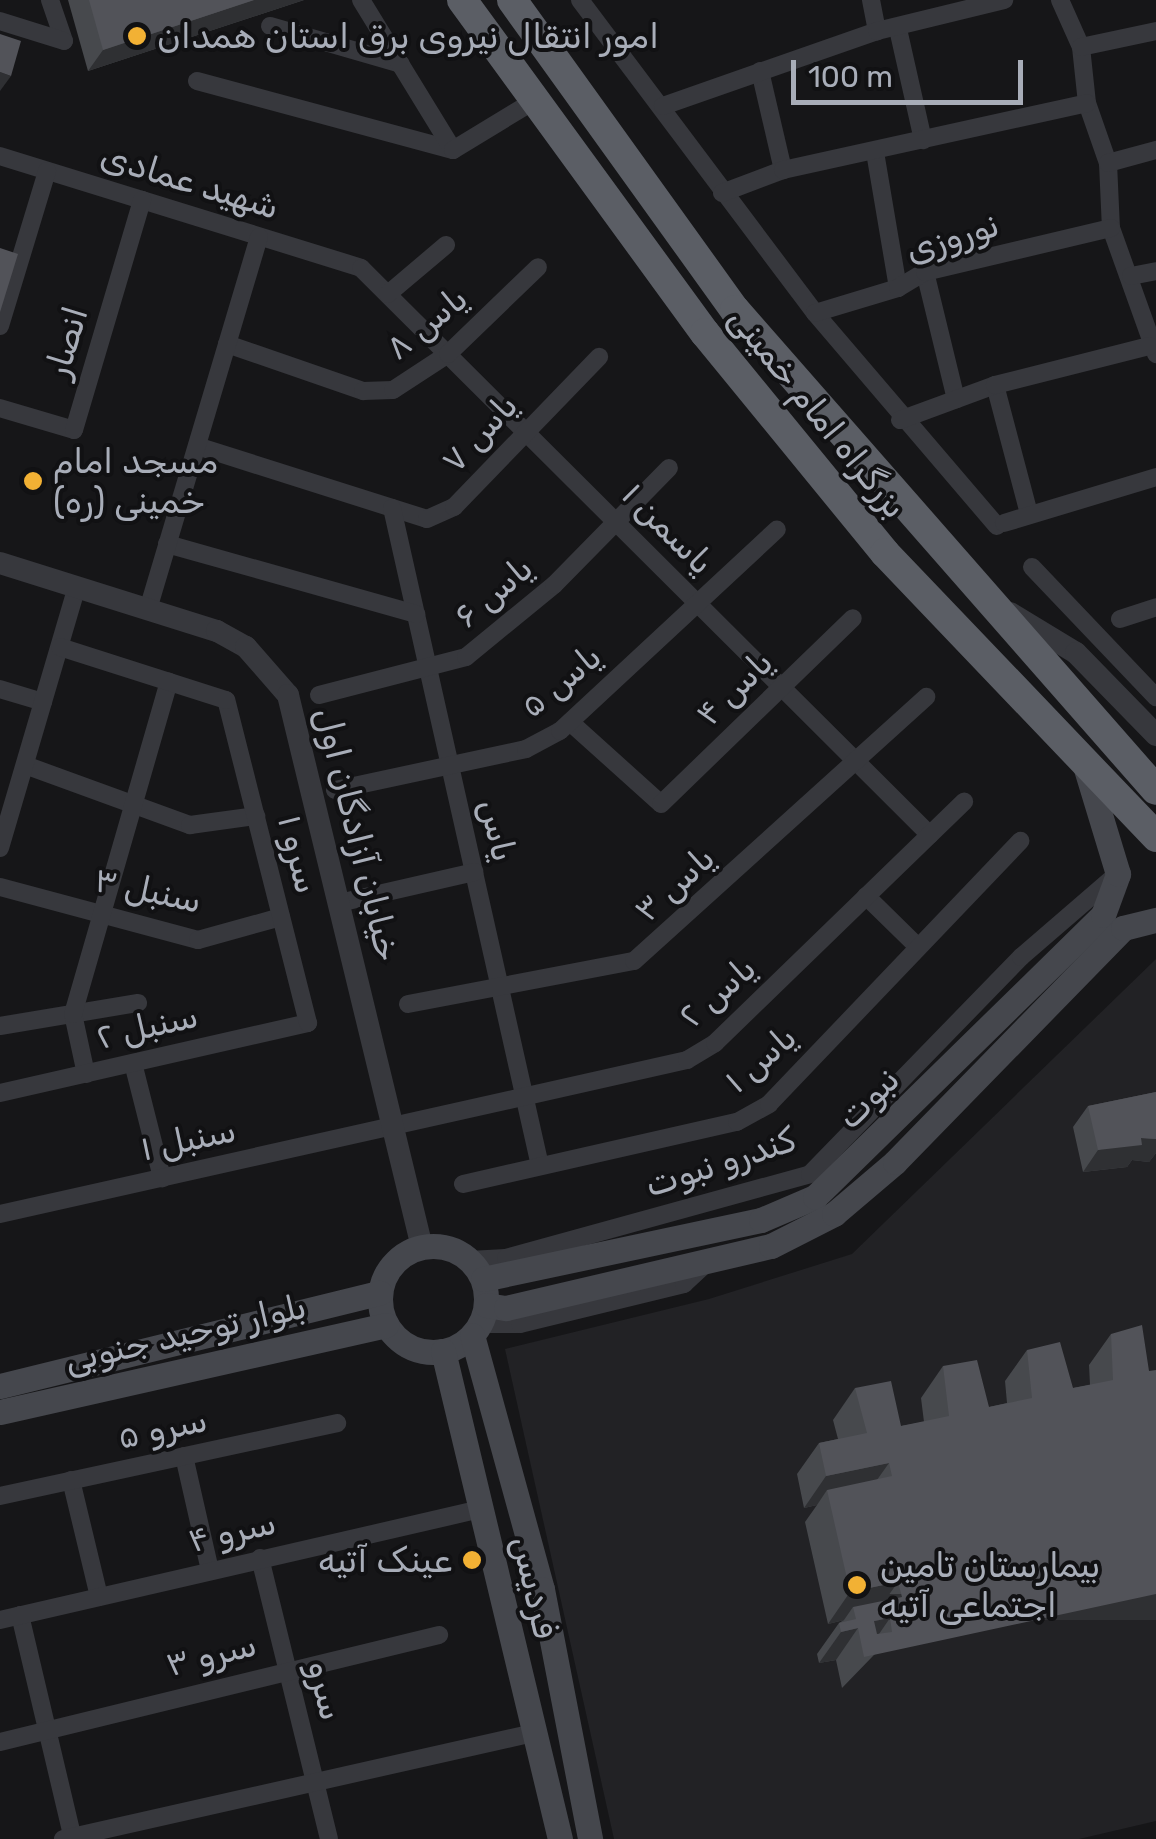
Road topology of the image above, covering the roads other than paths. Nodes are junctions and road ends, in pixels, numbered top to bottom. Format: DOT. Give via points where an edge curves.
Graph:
graph roads {
  1 [pos="50,0"];
  2 [pos="361,0"];
  3 [pos="462,0"];
  4 [pos="512,0"];
  5 [pos="580,0"];
  6 [pos="871,0"];
  7 [pos="1004,0"];
  8 [pos="1060,0"];
  9 [pos="0,21"];
  10 [pos="270,26"];
  11 [pos="898,29"];
  12 [pos="1156,31"];
  13 [pos="877,32"];
  14 [pos="1081,48"];
  15 [pos="401,64"];
  16 [pos="760,71"];
  17 [pos="196,81"];
  18 [pos="532,102"];
  19 [pos="1087,103"];
  20 [pos="663,106"];
  21 [pos="923,140"];
  22 [pos="453,150"];
  23 [pos="1156,150"];
  24 [pos="875,152"];
  25 [pos="0,156"];
  26 [pos="1108,163"];
  27 [pos="47,170"];
  28 [pos="783,170"];
  29 [pos="722,193"];
  30 [pos="142,200"];
  31 [pos="1111,228"];
  32 [pos="259,236"];
  33 [pos="446,245"];
  34 [pos="698,256"];
  35 [pos="538,267"];
  36 [pos="361,268"];
  37 [pos="1156,271"];
  38 [pos="925,272"];
  39 [pos="661,275"];
  40 [pos="1131,276"];
  41 [pos="898,288"];
  42 [pos="388,294"];
  43 [pos="735,310"];
  44 [pos="814,313"];
  45 [pos="0,326"];
  46 [pos="705,333"];
  47 [pos="227,344"];
  48 [pos="1153,350"];
  49 [pos="448,354"];
  50 [pos="598,357"];
  51 [pos="995,385"];
  52 [pos="956,399"];
  53 [pos="0,408"];
  54 [pos="900,420"];
  55 [pos="524,431"];
  56 [pos="196,446"];
  57 [pos="669,468"];
  58 [pos="1156,477"];
  59 [pos="392,508"];
  60 [pos="1029,514"];
  61 [pos="614,520"];
  62 [pos="777,529"];
  63 [pos="167,544"];
  64 [pos="0,564"];
  65 [pos="1032,567"];
  66 [pos="77,587"];
  67 [pos="983,596"];
  68 [pos="698,604"];
  69 [pos="148,606"];
  70 [pos="1156,606"];
  71 [pos="416,614"];
  72 [pos="853,618"];
  73 [pos="1120,620"];
  74 [pos="60,646"];
  75 [pos="428,670"];
  76 [pos="169,682"];
  77 [pos="782,687"];
  78 [pos="0,689"];
  79 [pos="319,695"];
  80 [pos="1156,697"];
  81 [pos="926,698"];
  82 [pos="43,702"];
  83 [pos="570,722"];
  84 [pos="1156,735"];
  85 [pos="857,762"];
  86 [pos="25,765"];
  87 [pos="450,766"];
  88 [pos="1086,769"];
  89 [pos="335,790"];
  90 [pos="1156,790"];
  91 [pos="964,802"];
  92 [pos="133,804"];
  93 [pos="256,816"];
  94 [pos="4,820"];
  95 [pos="930,835"];
  96 [pos="1156,837"];
  97 [pos="1020,841"];
  98 [pos="0,848"];
  99 [pos="474,872"];
  100 [pos="0,887"];
  101 [pos="866,896"];
  102 [pos="340,902"];
  103 [pos="98,913"];
  104 [pos="281,917"];
  105 [pos="1156,920"];
  106 [pos="918,946"];
  107 [pos="499,984"];
  108 [pos="138,1004"];
  109 [pos="408,1004"];
  110 [pos="73,1014"];
  111 [pos="308,1023"];
  112 [pos="0,1026"];
  113 [pos="133,1063"];
  114 [pos="86,1074"];
  115 [pos="0,1093"];
  116 [pos="525,1098"];
  117 [pos="390,1128"];
  118 [pos="540,1166"];
  119 [pos="162,1178"];
  120 [pos="463,1184"];
  121 [pos="0,1214"];
  122 [pos="422,1247"];
  123 [pos="380,1293"];
  124 [pos="478,1301"];
  125 [pos="386,1325"];
  126 [pos="444,1351"];
  127 [pos="0,1386"];
  128 [pos="0,1412"];
  129 [pos="337,1422"];
  130 [pos="184,1456"];
  131 [pos="71,1480"];
  132 [pos="0,1496"];
  133 [pos="480,1509"];
  134 [pos="260,1558"];
  135 [pos="210,1570"];
  136 [pos="99,1597"];
  137 [pos="20,1615"];
  138 [pos="0,1620"];
  139 [pos="439,1635"];
  140 [pos="287,1668"];
  141 [pos="46,1730"];
  142 [pos="523,1735"];
  143 [pos="0,1742"];
  144 [pos="315,1783"];
  145 [pos="69,1838"];
  146 [pos="328,1839"];
  147 [pos="560,1839"];
  148 [pos="590,1839"];
  1 -- 9 [label="street" via="64,41"];
  2 -- 15 [label="street"];
  3 -- 18 [label="highway, بزرگراه امام خمینی"];
  4 -- 34 [label="highway, بزرگراه امام خمینی"];
  5 -- 20 [label="street"];
  6 -- 13 [label="street"];
  7 -- 11 [label="street"];
  8 -- 14 [label="street"];
  10 -- 15 [label="street"];
  11 -- 13 [label="street"];
  11 -- 21 [label="street"];
  12 -- 14 [label="street"];
  13 -- 16 [label="street"];
  14 -- 19 [label="street"];
  15 -- 22 [label="street"];
  16 -- 20 [label="street"];
  16 -- 28 [label="street"];
  17 -- 22 [label="street"];
  18 -- 22 [label="street"];
  18 -- 39 [label="highway, بزرگراه امام خمینی"];
  19 -- 21 [label="street"];
  19 -- 26 [label="street"];
  20 -- 29 [label="street"];
  21 -- 24 [label="street"];
  23 -- 26 [label="street"];
  24 -- 28 [label="street"];
  24 -- 41 [label="street"];
  25 -- 27 [label="street, شهید عمادی"];
  26 -- 31 [label="street"];
  27 -- 30 [label="street, شهید عمادی"];
  27 -- 45 [label="street"];
  28 -- 29 [label="street"];
  29 -- 44 [label="street"];
  30 -- 32 [label="street, شهید عمادی"];
  30 -- 53 [label="street, انصار" via="74,430"];
  31 -- 38 [label="street, نوروزی"];
  31 -- 40 [label="street"];
  32 -- 36 [label="street, شهید عمادی"];
  32 -- 47 [label="street"];
  33 -- 42 [label="street"];
  34 -- 39 [label="highway" via="703,278 692,292"];
  34 -- 43 [label="highway, بزرگراه امام خمینی"];
  35 -- 49 [label="street, یاس ۸"];
  36 -- 42 [label="street, یاسمن ۱"];
  37 -- 40 [label="street"];
  38 -- 41 [label="street, نوروزی"];
  38 -- 52 [label="street"];
  39 -- 46 [label="highway, بزرگراه امام خمینی"];
  40 -- 48 [label="street"];
  41 -- 44 [label="street, نوروزی"];
  42 -- 49 [label="street, یاسمن ۱"];
  43 -- 46 [label="highway" via="720,297 707,299 697,314"];
  43 -- 67 [label="highway, بزرگراه امام خمینی"];
  44 -- 54 [label="street"];
  46 -- 88 [label="highway, بزرگراه امام خمینی" via="884,553"];
  47 -- 49 [label="street, یاس ۸" via="363,391 393,390"];
  47 -- 56 [label="street"];
  48 -- 51 [label="street"];
  49 -- 55 [label="street, یاسمن ۱"];
  50 -- 55 [label="street, یاس ۷"];
  51 -- 52 [label="street"];
  51 -- 60 [label="street"];
  52 -- 54 [label="street"];
  54 -- 60 [label="street" via="1001,525"];
  55 -- 59 [label="street, یاس ۷" via="454,507 427,519"];
  55 -- 61 [label="street, یاسمن ۱"];
  56 -- 59 [label="street, یاس ۷"];
  56 -- 63 [label="street"];
  57 -- 61 [label="street, یاس ۶"];
  58 -- 60 [label="street"];
  59 -- 71 [label="street, یاس"];
  61 -- 68 [label="street, یاسمن ۱"];
  61 -- 75 [label="street, یاس ۶" via="554,585 466,658"];
  62 -- 68 [label="street, یاس ۵"];
  63 -- 69 [label="street"];
  63 -- 71 [label="street"];
  64 -- 66 [label="street, خیابان آزادگان اول"];
  65 -- 80 [label="street"];
  66 -- 69 [label="street, خیابان آزادگان اول"];
  66 -- 74 [label="street"];
  67 -- 84 [label="street" via="1076,653"];
  67 -- 90 [label="highway, بزرگراه امام خمینی"];
  68 -- 77 [label="street, یاسمن ۱"];
  68 -- 83 [label="street, یاس ۵"];
  69 -- 102 [label="street, خیابان آزادگان اول" via="246,647 288,696"];
  70 -- 73 [label="street"];
  71 -- 75 [label="street, یاس"];
  72 -- 77 [label="street, یاس ۴"];
  74 -- 76 [label="street"];
  74 -- 82 [label="street"];
  75 -- 79 [label="street, یاس ۶"];
  75 -- 87 [label="street, یاس"];
  76 -- 92 [label="street"];
  76 -- 93 [label="street, سرو ۱" via="226,700"];
  77 -- 83 [label="street, یاس ۴" via="661,804"];
  77 -- 85 [label="street, یاسمن ۱"];
  78 -- 82 [label="street"];
  81 -- 85 [label="street, یاس ۳"];
  82 -- 86 [label="street"];
  83 -- 87 [label="street, یاس ۵" via="526,749"];
  85 -- 95 [label="street, یاسمن ۱"];
  85 -- 107 [label="street, یاس ۳" via="634,961"];
  86 -- 92 [label="street"];
  86 -- 94 [label="street"];
  87 -- 89 [label="street, یاس ۵"];
  87 -- 99 [label="street, یاس"];
  88 -- 96 [label="highway, بزرگراه امام خمینی"];
  88 -- 124 [label="main road, نبوت" via="1118,874 1103,914 814,1197 761,1220"];
  91 -- 95 [label="street, یاس ۲"];
  92 -- 93 [label="street" via="190,825"];
  92 -- 103 [label="street"];
  93 -- 104 [label="street, سرو ۱"];
  94 -- 98 [label="street"];
  95 -- 101 [label="street, یاس ۲"];
  97 -- 106 [label="street, یاس ۱"];
  99 -- 102 [label="street"];
  99 -- 107 [label="street, یاس"];
  100 -- 103 [label="street, سنبل ۳"];
  101 -- 106 [label="street"];
  101 -- 116 [label="street, یاس ۲" via="716,1043 687,1060"];
  102 -- 117 [label="street, خیابان آزادگان اول"];
  103 -- 104 [label="street, سنبل ۳" via="198,940"];
  103 -- 110 [label="street"];
  104 -- 111 [label="street, سرو ۱"];
  105 -- 124 [label="main road, نبوت" via="1123,928 895,1162 834,1214 771,1246 506,1308"];
  106 -- 118 [label="street, یاس ۱" via="769,1104 737,1122"];
  107 -- 109 [label="street, یاس ۳"];
  107 -- 116 [label="street, یاس"];
  108 -- 110 [label="street"];
  110 -- 112 [label="street"];
  110 -- 114 [label="street"];
  111 -- 113 [label="street, سنبل ۲"];
  113 -- 114 [label="street, سنبل ۲"];
  113 -- 119 [label="street"];
  114 -- 115 [label="street, سنبل ۲"];
  116 -- 117 [label="street, یاس ۲"];
  116 -- 118 [label="street, یاس"];
  117 -- 119 [label="street, سنبل ۱"];
  117 -- 122 [label="street, خیابان آزادگان اول"];
  118 -- 120 [label="street, یاس ۱"];
  119 -- 121 [label="street, سنبل ۱"];
  122 -- 123 [label="main road" via="394,1263"];
  122 -- 124 [label="main road" via="455,1250"];
  123 -- 125 [label="main road"];
  123 -- 127 [label="main road, بلوار توحید جنوبی"];
  124 -- 126 [label="main road"];
  124 -- 148 [label="main road"];
  125 -- 126 [label="main road" via="411,1347"];
  125 -- 128 [label="main road, بلوار توحید جنوبی"];
  126 -- 133 [label="main road, فردیس"];
  129 -- 130 [label="street, سرو ۵"];
  130 -- 131 [label="street, سرو ۵"];
  130 -- 135 [label="street"];
  131 -- 132 [label="street, سرو ۵"];
  131 -- 136 [label="street"];
  133 -- 134 [label="street, سرو ۴"];
  133 -- 147 [label="main road, فردیس"];
  134 -- 135 [label="street, سرو ۴"];
  134 -- 140 [label="street, سرو"];
  135 -- 136 [label="street, سرو ۴"];
  136 -- 137 [label="street, سرو ۴"];
  137 -- 138 [label="street, سرو ۴"];
  137 -- 141 [label="street"];
  139 -- 140 [label="street, سرو ۳"];
  140 -- 141 [label="street, سرو ۳"];
  140 -- 144 [label="street, سرو"];
  141 -- 143 [label="street, سرو ۳"];
  141 -- 145 [label="street"];
  142 -- 144 [label="street"];
  144 -- 145 [label="street"];
  144 -- 146 [label="street, سرو"];
}
